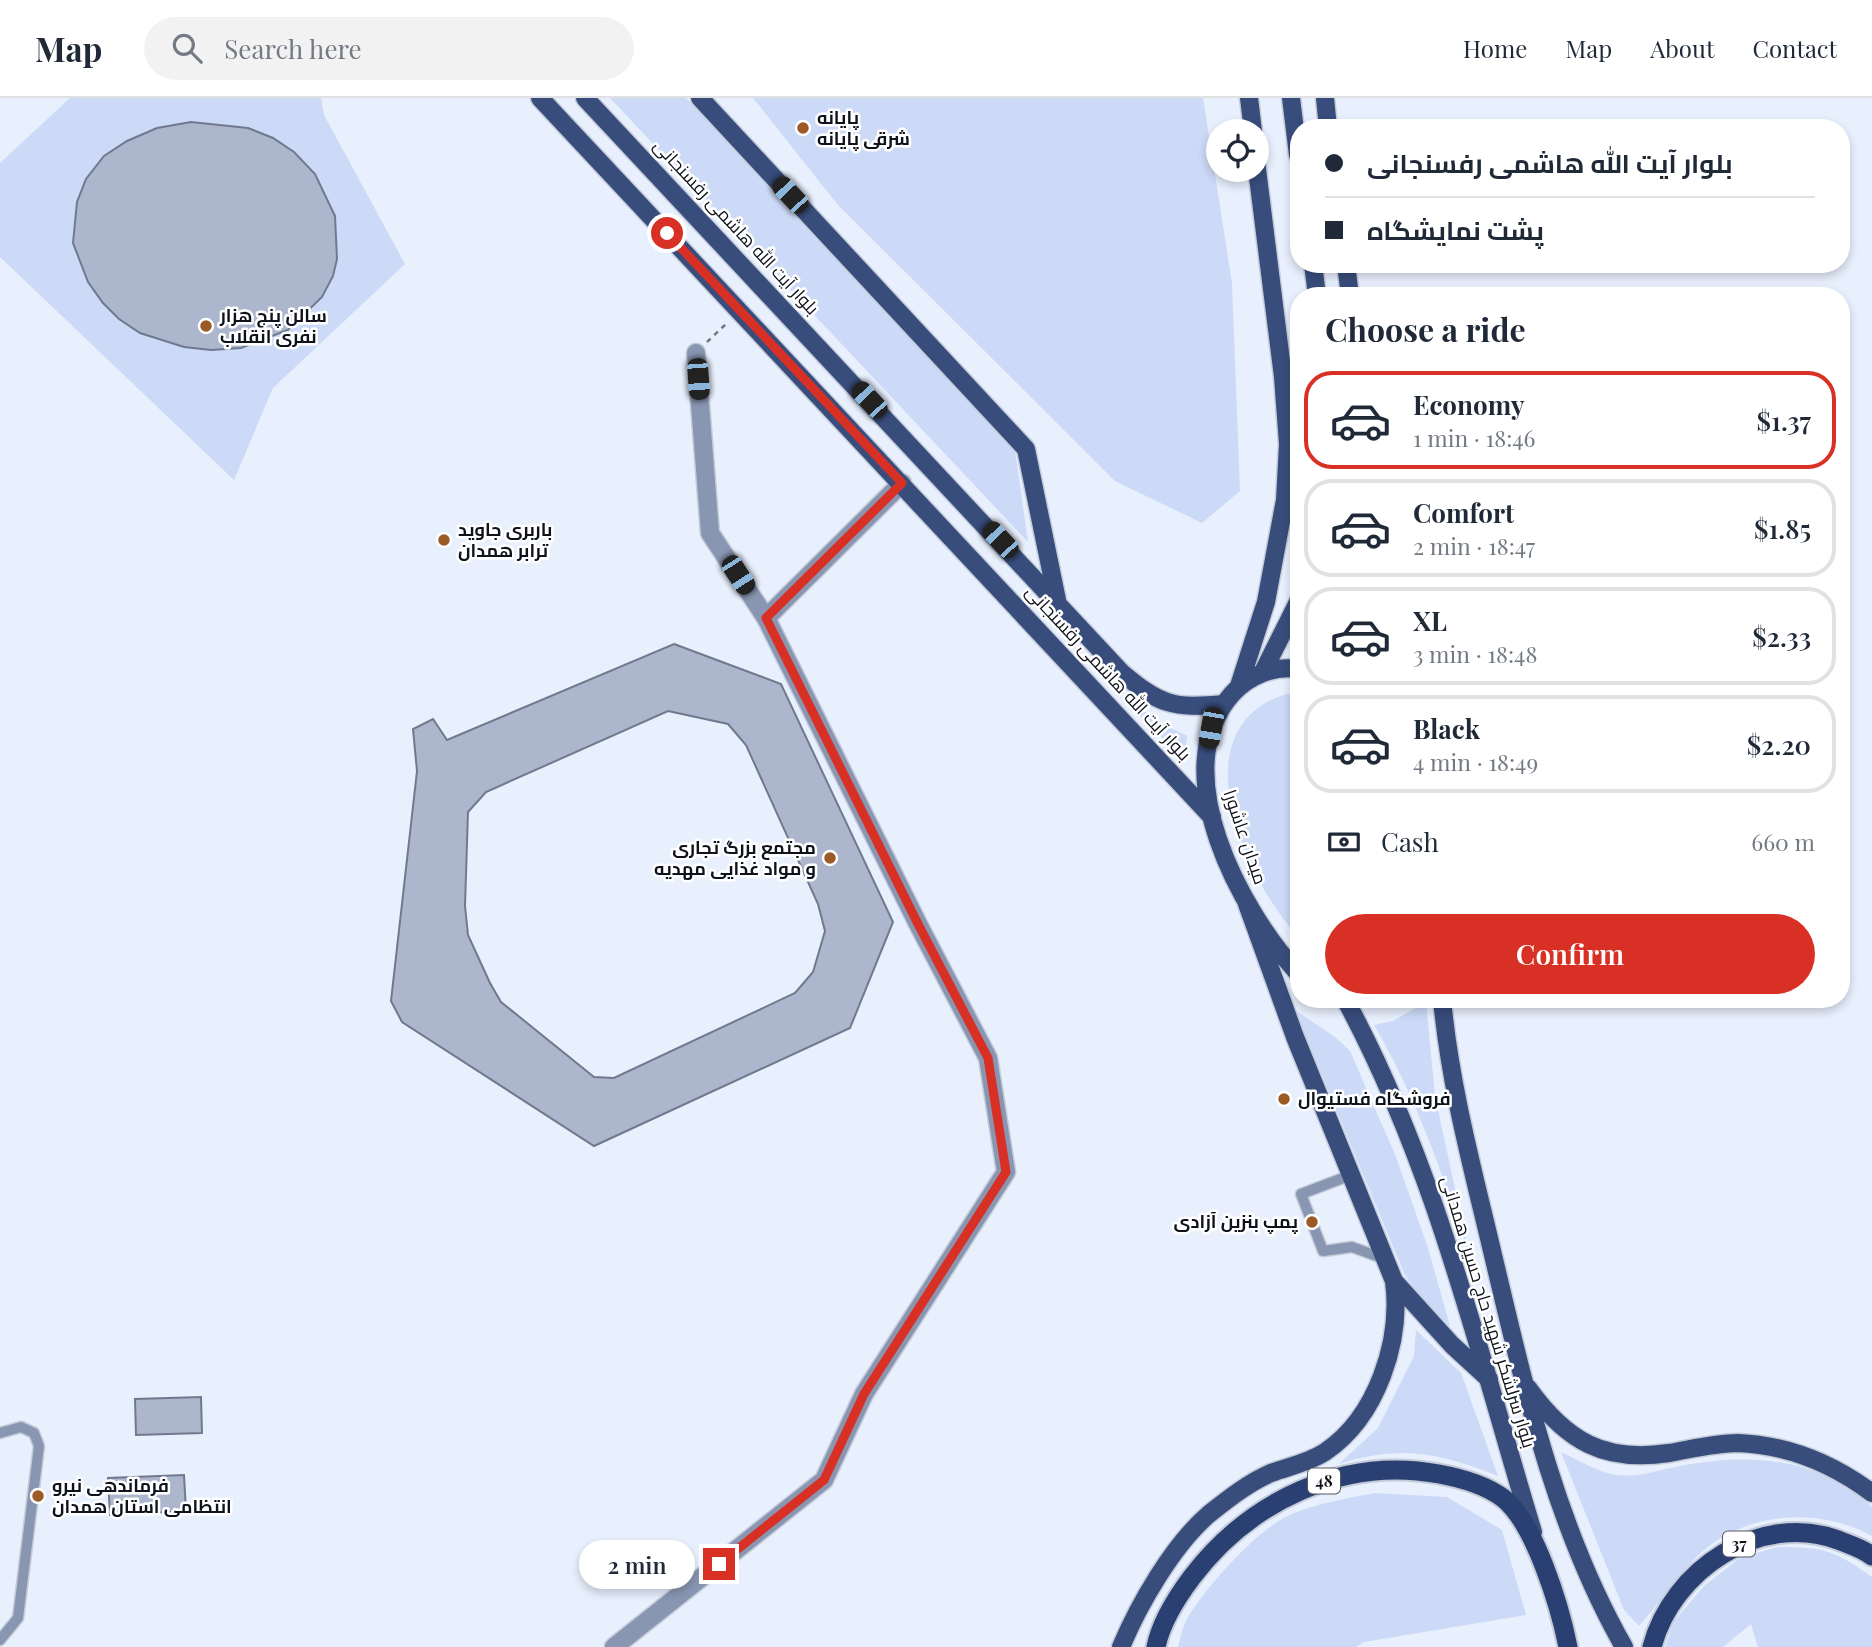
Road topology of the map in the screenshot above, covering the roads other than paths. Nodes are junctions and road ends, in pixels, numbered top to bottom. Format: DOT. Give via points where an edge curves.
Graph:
graph roads {
  1 [pos="541,98"];
  2 [pos="585,98"];
  3 [pos="700,98"];
  4 [pos="1249,98"];
  5 [pos="1291,98"];
  6 [pos="1325,98"];
  7 [pos="1252,119"];
  8 [pos="1294,119"];
  9 [pos="1327,119"];
  10 [pos="1259,182"];
  11 [pos="696,353"];
  12 [pos="925,460"];
  13 [pos="902,483"];
  14 [pos="1057,600"];
  15 [pos="1290,617"];
  16 [pos="766,618"];
  17 [pos="1290,670"];
  18 [pos="1263,672"];
  19 [pos="1239,686"];
  20 [pos="1223,704"];
  21 [pos="1212,817"];
  22 [pos="1247,904"];
  23 [pos="1290,962"];
  24 [pos="1350,1008"];
  25 [pos="1444,1008"];
  26 [pos="1351,1174"];
  27 [pos="1382,1258"];
  28 [pos="1394,1281"];
  29 [pos="1489,1379"];
  30 [pos="1523,1379"];
  31 [pos="0,1433"];
  32 [pos="1872,1493"];
  33 [pos="1538,1547"];
  34 [pos="1872,1556"];
  35 [pos="0,1640"];
  36 [pos="1568,1646"];
  37 [pos="614,1647"];
  38 [pos="1121,1647"];
  39 [pos="1156,1647"];
  40 [pos="1624,1647"];
  41 [pos="1652,1647"];
  1 -- 13 [label="main road, بلوار آیت الله هاشمی رفسنجانی"];
  2 -- 12 [label="main road, بلوار آیت الله هاشمی رفسنجانی"];
  3 -- 14 [label="main road" via="1027,449"];
  4 -- 7 [label="main road"];
  5 -- 8 [label="main road"];
  6 -- 9 [label="main road"];
  10 -- 19 [label="main road" via="1283,377 1285,500 1266,602"];
  11 -- 16 [label="street" via="710,533"];
  12 -- 13 [label="main road"];
  12 -- 14 [label="main road, بلوار آیت الله هاشمی رفسنجانی"];
  13 -- 16 [label="street"];
  13 -- 21 [label="main road, بلوار آیت الله هاشمی رفسنجانی"];
  14 -- 20 [label="main road, بلوار آیت الله هاشمی رفسنجانی" via="1143,690 1167,704"];
  15 -- 18 [label="main road"];
  16 -- 37 [label="street" via="988,1058 1006,1172 864,1394 824,1480"];
  17 -- 18 [label="main road, میدان عاشورا"];
  18 -- 19 [label="main road, میدان عاشورا"];
  19 -- 20 [label="main road, میدان عاشورا"];
  20 -- 21 [label="main road, میدان عاشورا" via="1211,728 1205,762"];
  21 -- 22 [label="main road, میدان عاشورا"];
  22 -- 23 [label="main road, میدان عاشورا"];
  22 -- 26 [label="main road"];
  24 -- 29 [label="main road, بلوار سرلشکر شهید حاج حسین همدانی" via="1379,1062 1413,1143"];
  25 -- 30 [label="main road, بلوار سرلشکر شهید حاج حسین همدانی" via="1460,1115"];
  26 -- 27 [label="main road"];
  26 -- 27 [label="lane" via="1301,1194 1323,1251 1352,1247"];
  27 -- 28 [label="main road"];
  28 -- 29 [label="main road"];
  28 -- 38 [label="main road" via="1392,1345 1376,1391 1348,1432 1309,1461 1244,1487 1206,1517 1143,1597"];
  29 -- 33 [label="main road, بلوار سرلشکر شهید حاج حسین همدانی"];
  30 -- 32 [label="main road" via="1549,1414 1590,1447 1638,1456 1737,1443 1775,1448 1829,1465"];
  30 -- 40 [label="main road, بلوار سرلشکر شهید حاج حسین همدانی" via="1584,1569"];
  31 -- 35 [label="lane" via="21,1427 34,1433 39,1446 18,1618"];
  33 -- 36 [label="highway, بلوار سرلشکر شهید حاج حسین همدانی / 48"];
  33 -- 39 [label="highway, 48" via="1506,1500 1469,1481 1407,1468 1337,1477 1275,1502 1222,1544 1185,1586"];
  34 -- 41 [label="highway, 37" via="1823,1534 1777,1533 1734,1546 1697,1573 1675,1599 1658,1624"];
}
